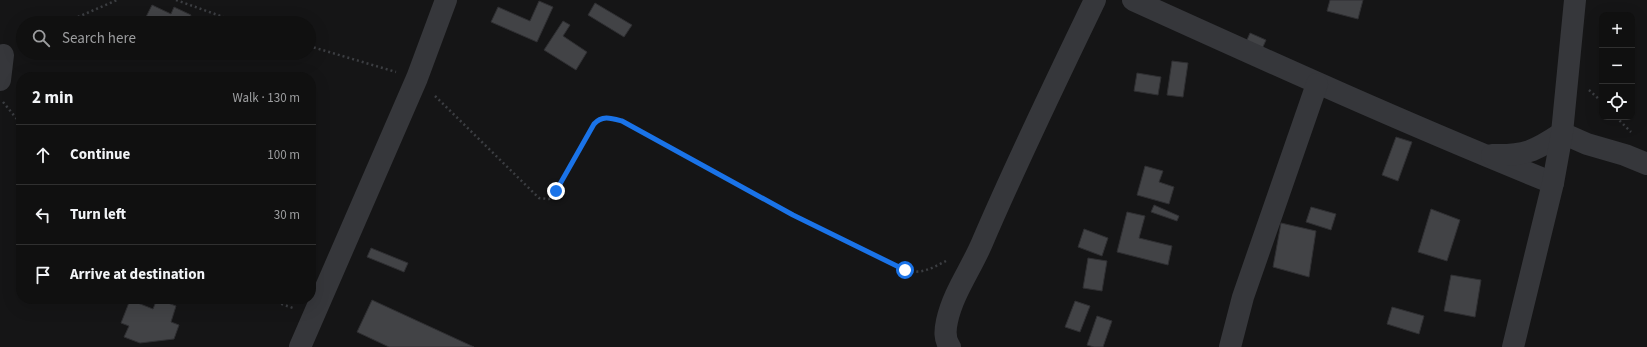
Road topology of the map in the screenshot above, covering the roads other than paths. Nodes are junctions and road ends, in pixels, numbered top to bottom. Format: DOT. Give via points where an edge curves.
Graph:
graph roads {
  1 [pos="446,0"];
  2 [pos="1095,0"];
  3 [pos="1133,0"];
  4 [pos="1575,0"];
  5 [pos="3,55"];
  6 [pos="0,80"];
  7 [pos="1317,84"];
  8 [pos="1562,133"];
  9 [pos="1484,155"];
  10 [pos="1647,164"];
  11 [pos="1553,183"];
  12 [pos="300,347"];
  13 [pos="950,347"];
  14 [pos="1230,347"];
  15 [pos="1513,347"];
  1 -- 12 [label="street" via="417,78"];
  2 -- 13 [label="street" via="956,295 947,320 945,335"];
  3 -- 7 [label="street"];
  4 -- 8 [label="street"];
  5 -- 6 [label="street"];
  7 -- 9 [label="street"];
  7 -- 14 [label="street" via="1243,297"];
  8 -- 9 [label="street" via="1528,153 1513,156"];
  8 -- 10 [label="street"];
  8 -- 11 [label="street"];
  9 -- 11 [label="street"];
  11 -- 15 [label="street"];
}
